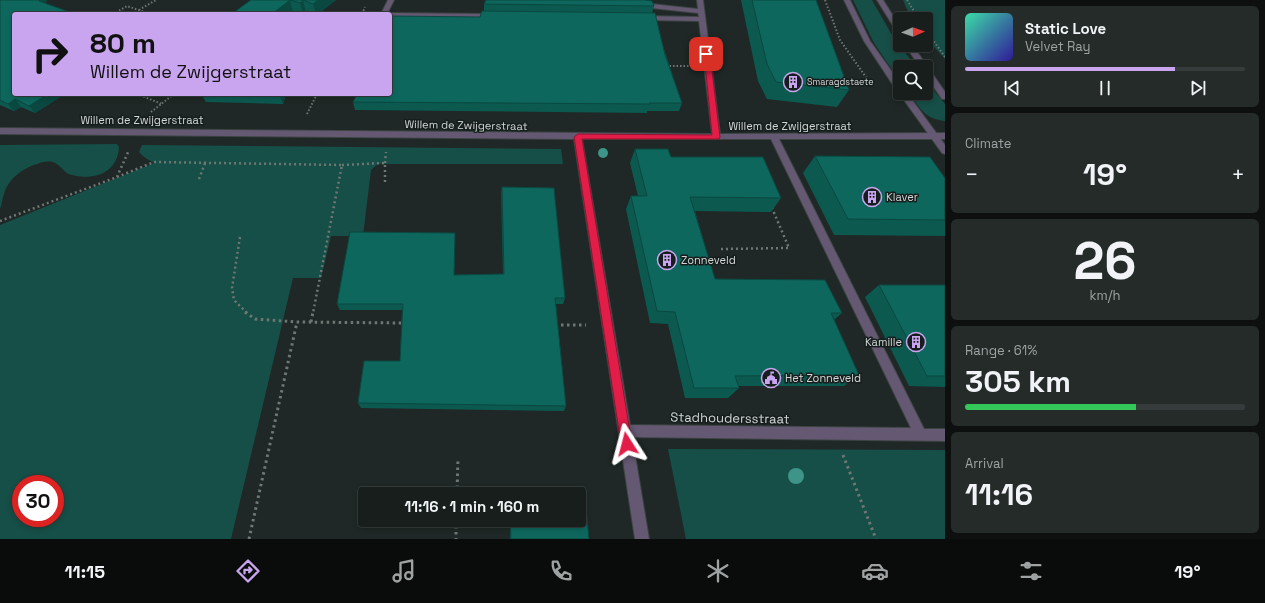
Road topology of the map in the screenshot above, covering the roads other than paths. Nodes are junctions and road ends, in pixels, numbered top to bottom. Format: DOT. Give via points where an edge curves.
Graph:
graph roads {
  1 [pos="391,0"];
  2 [pos="700,0"];
  3 [pos="847,0"];
  4 [pos="880,0"];
  5 [pos="634,4"];
  6 [pos="385,12"];
  7 [pos="392,15"];
  8 [pos="702,15"];
  9 [pos="499,16"];
  10 [pos="640,18"];
  11 [pos="893,21"];
  12 [pos="893,79"];
  13 [pos="933,80"];
  14 [pos="945,97"];
  15 [pos="908,100"];
  16 [pos="0,131"];
  17 [pos="932,136"];
  18 [pos="945,136"];
  19 [pos="578,137"];
  20 [pos="716,137"];
  21 [pos="774,137"];
  22 [pos="945,150"];
  23 [pos="625,431"];
  24 [pos="921,435"];
  25 [pos="945,436"];
  26 [pos="642,539"];
  1 -- 6 [label="street"];
  2 -- 8 [label="street"];
  3 -- 12 [label="street" via="867,41"];
  4 -- 11 [label="street"];
  5 -- 8 [label="street"];
  7 -- 9 [label="street"];
  8 -- 10 [label="street"];
  8 -- 20 [label="street"];
  13 -- 14 [label="street"];
  15 -- 17 [label="street"];
  16 -- 19 [label="street, Willem de Zwijgerstraat"];
  17 -- 18 [label="street, Willem de Zwijgerstraat"];
  17 -- 21 [label="street, Willem de Zwijgerstraat"];
  17 -- 22 [label="street"];
  19 -- 20 [label="street, Willem de Zwijgerstraat"];
  19 -- 23 [label="street"];
  20 -- 21 [label="street, Willem de Zwijgerstraat"];
  21 -- 24 [label="street"];
  23 -- 24 [label="street, Stadhoudersstraat"];
  23 -- 26 [label="street"];
  24 -- 25 [label="street, Stadhoudersstraat"];
}
